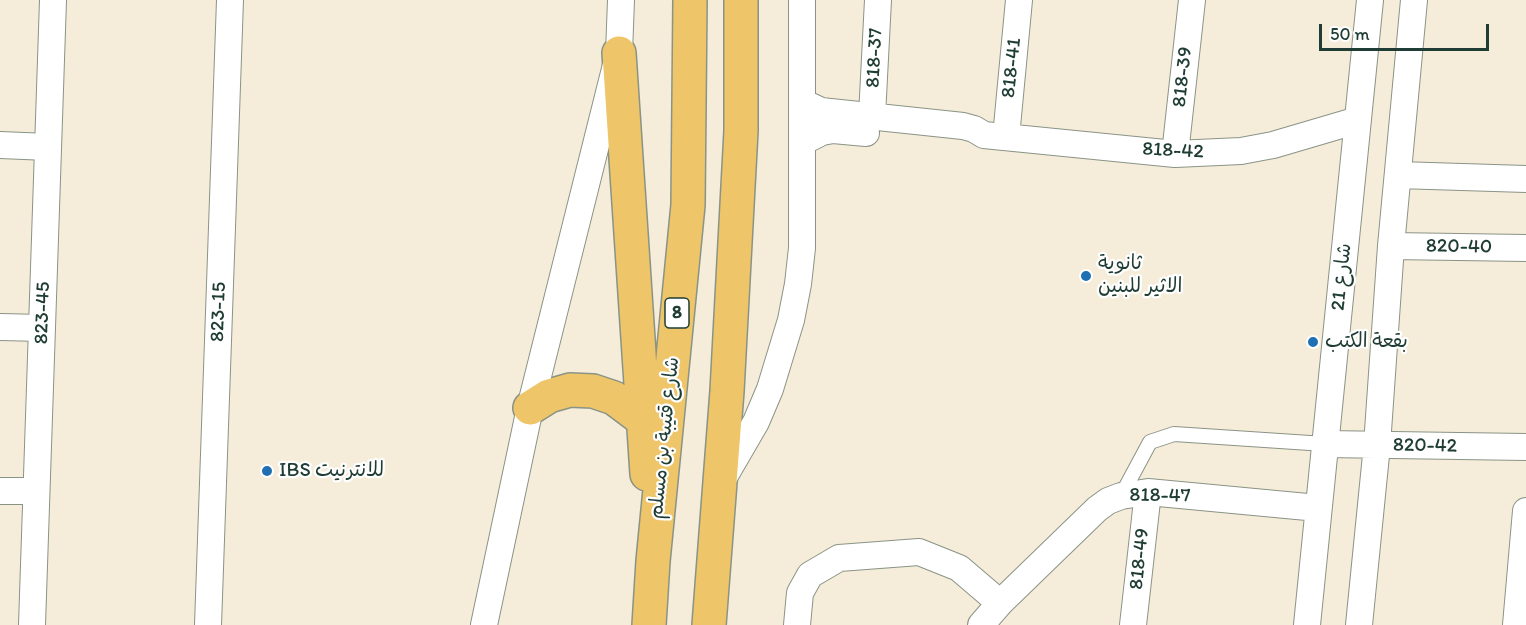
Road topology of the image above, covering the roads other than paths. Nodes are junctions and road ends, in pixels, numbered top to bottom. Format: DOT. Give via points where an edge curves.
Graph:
graph roads {
  1 [pos="53,0"];
  2 [pos="230,0"];
  3 [pos="621,0"];
  4 [pos="690,0"];
  5 [pos="741,0"];
  6 [pos="802,0"];
  7 [pos="878,0"];
  8 [pos="1019,0"];
  9 [pos="1192,0"];
  10 [pos="1370,0"];
  11 [pos="1414,0"];
  12 [pos="619,53"];
  13 [pos="802,102"];
  14 [pos="872,116"];
  15 [pos="1358,120"];
  16 [pos="995,136"];
  17 [pos="802,142"];
  18 [pos="0,146"];
  19 [pos="48,147"];
  20 [pos="1175,154"];
  21 [pos="1398,175"];
  22 [pos="1526,179"];
  23 [pos="1391,246"];
  24 [pos="1526,248"];
  25 [pos="0,327"];
  26 [pos="42,328"];
  27 [pos="530,408"];
  28 [pos="642,419"];
  29 [pos="1324,444"];
  30 [pos="1377,445"];
  31 [pos="1526,447"];
  32 [pos="719,484"];
  33 [pos="0,491"];
  34 [pos="36,491"];
  35 [pos="1148,492"];
  36 [pos="1121,496"];
  37 [pos="1318,508"];
  38 [pos="1526,511"];
  39 [pos="653,561"];
  40 [pos="1000,603"];
  41 [pos="32,625"];
  42 [pos="208,625"];
  43 [pos="484,625"];
  44 [pos="649,625"];
  45 [pos="709,625"];
  46 [pos="797,625"];
  47 [pos="981,625"];
  48 [pos="1133,625"];
  49 [pos="1307,625"];
  50 [pos="1359,625"];
  51 [pos="1516,625"];
  1 -- 19 [label="street, 823-45"];
  2 -- 42 [label="street, 823-15"];
  3 -- 12 [label="street"];
  4 -- 39 [label="highway, شارع قتيبة بن مسلم / 8" via="688,205"];
  5 -- 32 [label="highway" via="741,131"];
  6 -- 13 [label="street"];
  7 -- 14 [label="street, 818-37"];
  8 -- 16 [label="street, 818-41"];
  9 -- 20 [label="street, 818-39"];
  10 -- 15 [label="street, شارع 21"];
  11 -- 21 [label="street"];
  12 -- 27 [label="street"];
  12 -- 28 [label="highway"];
  13 -- 14 [label="street, 818-42" via="821,111"];
  13 -- 17 [label="street"];
  14 -- 16 [label="street, 818-42" via="963,126"];
  15 -- 20 [label="street, 818-42" via="1241,151"];
  15 -- 29 [label="street, شارع 21"];
  16 -- 17 [label="street, 818-42" via="967,141 833,130"];
  16 -- 20 [label="street, 818-42"];
  17 -- 32 [label="street" via="802,248 791,320 763,405"];
  18 -- 19 [label="street"];
  19 -- 26 [label="street, 823-45"];
  21 -- 22 [label="street"];
  21 -- 23 [label="street"];
  23 -- 24 [label="street, 820-40"];
  23 -- 30 [label="street"];
  25 -- 26 [label="street"];
  26 -- 34 [label="street, 823-45"];
  27 -- 28 [label="highway" via="549,396 570,390 593,391 614,398"];
  27 -- 43 [label="street"];
  28 -- 39 [label="highway"];
  29 -- 30 [label="street, 820-42"];
  29 -- 36 [label="lane" via="1174,434 1150,442"];
  29 -- 37 [label="street, شارع 21"];
  30 -- 31 [label="street, 820-42"];
  30 -- 50 [label="street"];
  32 -- 45 [label="highway"];
  33 -- 34 [label="street"];
  34 -- 41 [label="street, 823-45"];
  35 -- 36 [label="street, 818-47"];
  35 -- 37 [label="street, 818-47"];
  35 -- 48 [label="street, 818-49"];
  36 -- 40 [label="street, 818-47" via="1098,509"];
  37 -- 49 [label="street, شارع 21"];
  38 -- 51 [label="street"];
  39 -- 44 [label="highway, شارع قتيبة بن مسلم / 8"];
  40 -- 46 [label="street" via="959,568 920,552 839,558 810,575 800,593"];
  40 -- 47 [label="street, 818-47"];
}
